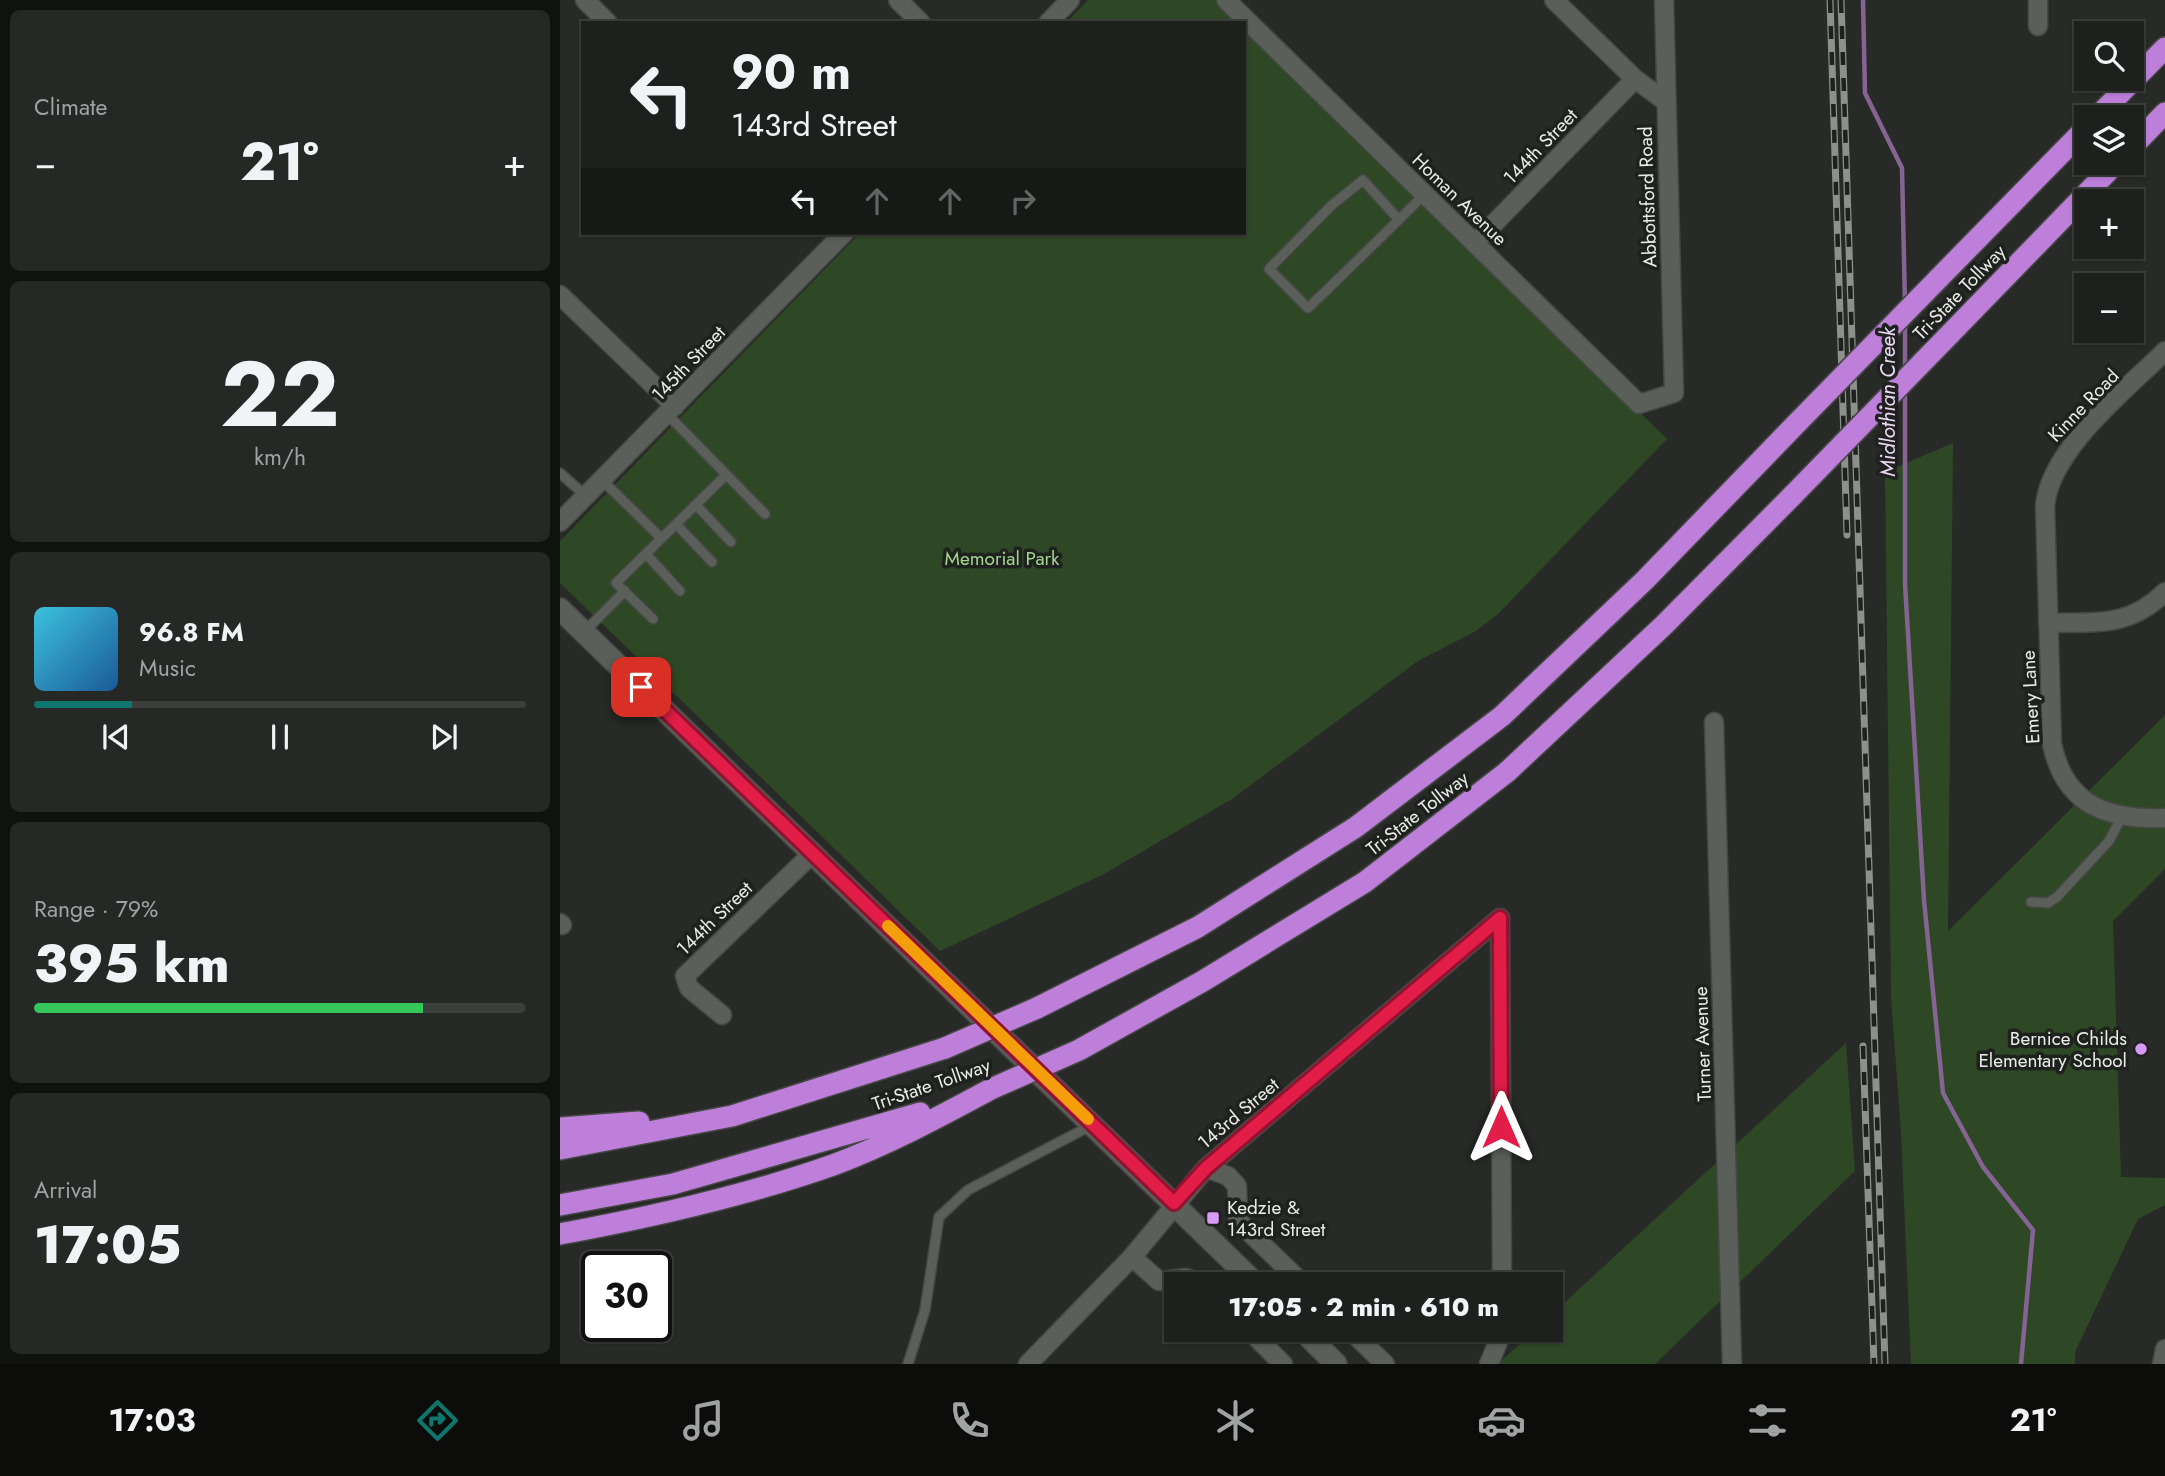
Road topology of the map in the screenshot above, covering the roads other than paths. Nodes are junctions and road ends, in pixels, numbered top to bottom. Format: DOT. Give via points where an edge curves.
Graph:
graph roads {
  1 [pos="585,0"];
  2 [pos="898,0"];
  3 [pos="1070,0"];
  4 [pos="1226,0"];
  5 [pos="1554,0"];
  6 [pos="1664,0"];
  7 [pos="2038,0"];
  8 [pos="606,21"];
  9 [pos="919,21"];
  10 [pos="1050,21"];
  11 [pos="2038,26"];
  12 [pos="2165,48"];
  13 [pos="1635,79"];
  14 [pos="1664,101"];
  15 [pos="2109,105"];
  16 [pos="2165,113"];
  17 [pos="2144,135"];
  18 [pos="2074,140"];
  19 [pos="2104,175"];
  20 [pos="1425,194"];
  21 [pos="1399,220"];
  22 [pos="835,236"];
  23 [pos="1475,243"];
  24 [pos="560,295"];
  25 [pos="2165,351"];
  26 [pos="1674,393"];
  27 [pos="671,410"];
  28 [pos="560,473"];
  29 [pos="726,474"];
  30 [pos="602,480"];
  31 [pos="586,496"];
  32 [pos="696,505"];
  33 [pos="765,514"];
  34 [pos="560,522"];
  35 [pos="676,524"];
  36 [pos="661,538"];
  37 [pos="731,542"];
  38 [pos="646,554"];
  39 [pos="712,562"];
  40 [pos="625,591"];
  41 [pos="680,591"];
  42 [pos="2165,592"];
  43 [pos="560,608"];
  44 [pos="653,619"];
  45 [pos="2048,623"];
  46 [pos="584,632"];
  47 [pos="1714,722"];
  48 [pos="2121,818"];
  49 [pos="2165,818"];
  50 [pos="813,853"];
  51 [pos="2031,902"];
  52 [pos="722,1014"];
  53 [pos="991,1089"];
  54 [pos="732,1116"];
  55 [pos="1093,1124"];
  56 [pos="560,1128"];
  57 [pos="560,1149"];
  58 [pos="1206,1168"];
  59 [pos="1174,1203"];
  60 [pos="560,1205"];
  61 [pos="560,1234"];
  62 [pos="1132,1256"];
  63 [pos="1244,1272"];
  64 [pos="1291,1272"];
  65 [pos="1502,1272"];
  66 [pos="1164,1280"];
  67 [pos="1262,1342"];
  68 [pos="1314,1342"];
  69 [pos="1362,1342"];
  70 [pos="1498,1342"];
  71 [pos="2165,1349"];
  72 [pos="908,1364"];
  73 [pos="1028,1364"];
  74 [pos="1283,1364"];
  75 [pos="1336,1364"];
  76 [pos="1385,1364"];
  77 [pos="1489,1364"];
  78 [pos="1732,1364"];
  79 [pos="2162,1364"];
  1 -- 8 [label="street"];
  2 -- 9 [label="street"];
  3 -- 10 [label="street"];
  4 -- 20 [label="street, Homan Avenue"];
  5 -- 13 [label="street"];
  6 -- 14 [label="street, Abbottsford Road"];
  7 -- 11 [label="street"];
  12 -- 15 [label="highway"];
  13 -- 14 [label="street"];
  13 -- 23 [label="street, 144th Street"];
  14 -- 26 [label="street, Abbottsford Road"];
  16 -- 17 [label="highway"];
  18 -- 54 [label="highway, Tri-State Tollway, bridge" via="1645,580 1502,716 1356,827 1210,920 1037,1008 945,1048"];
  19 -- 53 [label="highway, Tri-State Tollway, bridge" via="1664,625 1496,781 1365,882 1203,981 1079,1050"];
  20 -- 21 [label="lane"];
  20 -- 23 [label="street, Homan Avenue"];
  21 -- 21 [label="lane" via="1308,308 1269,268 1363,180"];
  22 -- 27 [label="street, 145th Street"];
  23 -- 26 [label="street, Homan Avenue" via="1639,404"];
  24 -- 27 [label="street"];
  25 -- 45 [label="street, Kinne Road" via="2067,450 2051,477 2045,506"];
  27 -- 29 [label="lane"];
  27 -- 30 [label="street, 145th Street"];
  28 -- 31 [label="lane"];
  29 -- 32 [label="lane"];
  29 -- 33 [label="lane"];
  30 -- 31 [label="street, 145th Street"];
  30 -- 36 [label="lane"];
  31 -- 34 [label="street, 145th Street"];
  32 -- 35 [label="lane"];
  32 -- 37 [label="lane"];
  35 -- 36 [label="lane"];
  35 -- 39 [label="lane"];
  36 -- 38 [label="lane"];
  38 -- 40 [label="lane" via="616,583"];
  38 -- 41 [label="lane"];
  40 -- 44 [label="lane"];
  40 -- 46 [label="lane"];
  42 -- 45 [label="street" via="2148,608 2124,620"];
  43 -- 46 [label="main road"];
  45 -- 48 [label="street, Emery Lane" via="2055,760 2066,780 2090,804"];
  46 -- 50 [label="main road"];
  47 -- 78 [label="street, Turner Avenue"];
  48 -- 49 [label="street, Emery Lane"];
  48 -- 51 [label="lane" via="2109,841 2057,897"];
  50 -- 52 [label="street, 144th Street" via="685,975 689,988"];
  50 -- 55 [label="main road"];
  53 -- 60 [label="highway, Tri-State Tollway" via="673,1185"];
  53 -- 61 [label="highway" via="875,1147 794,1178"];
  54 -- 56 [label="highway"];
  54 -- 57 [label="highway, Tri-State Tollway"];
  55 -- 59 [label="main road"];
  55 -- 72 [label="lane" via="968,1190 939,1217 925,1310"];
  58 -- 59 [label="street, 143rd Street"];
  58 -- 64 [label="street" via="1228,1176 1237,1186 1238,1221"];
  58 -- 65 [label="street, 143rd Street" via="1500,918"];
  59 -- 62 [label="street, 143rd Street"];
  59 -- 63 [label="main road"];
  62 -- 66 [label="street"];
  62 -- 73 [label="street, 143rd Street"];
  67 -- 74 [label="street"];
  68 -- 75 [label="main road"];
  69 -- 76 [label="street"];
  70 -- 77 [label="street"];
  71 -- 79 [label="street"];
}
